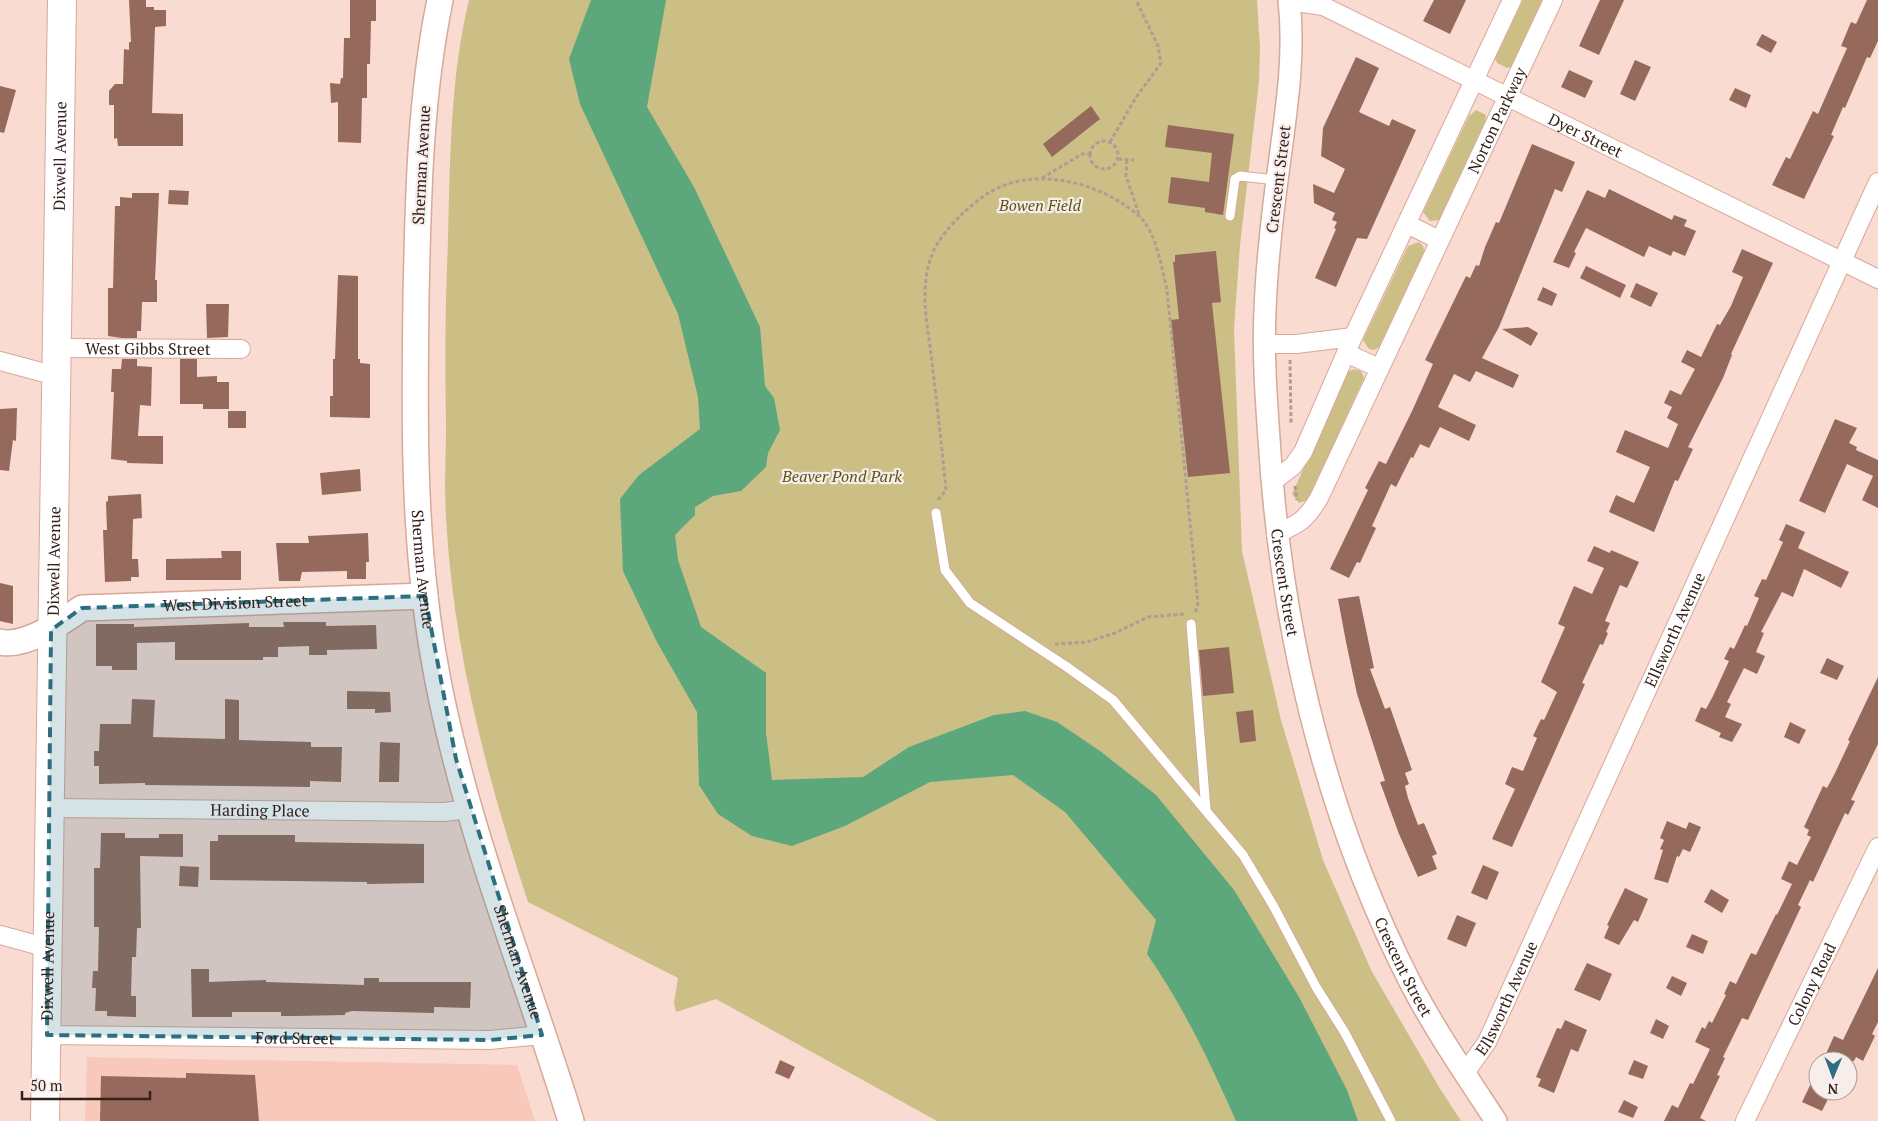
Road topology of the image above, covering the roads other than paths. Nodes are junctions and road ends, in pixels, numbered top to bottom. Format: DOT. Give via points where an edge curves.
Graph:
graph roads {
  1 [pos="62,0"];
  2 [pos="440,0"];
  3 [pos="1512,0"];
  4 [pos="1553,0"];
  5 [pos="1290,1"];
  6 [pos="1474,81"];
  7 [pos="1508,97"];
  8 [pos="1277,180"];
  9 [pos="1878,182"];
  10 [pos="1230,216"];
  11 [pos="1407,224"];
  12 [pos="1439,240"];
  13 [pos="1842,261"];
  14 [pos="1878,279"];
  15 [pos="1264,344"];
  16 [pos="1350,345"];
  17 [pos="56,348"];
  18 [pos="241,349"];
  19 [pos="0,361"];
  20 [pos="1379,368"];
  21 [pos="56,376"];
  22 [pos="1272,482"];
  23 [pos="936,513"];
  24 [pos="1276,534"];
  25 [pos="425,596"];
  26 [pos="1191,624"];
  27 [pos="51,630"];
  28 [pos="0,642"];
  29 [pos="50,808"];
  30 [pos="469,809"];
  31 [pos="1206,811"];
  32 [pos="1878,847"];
  33 [pos="0,935"];
  34 [pos="48,948"];
  35 [pos="542,1034"];
  36 [pos="47,1035"];
  37 [pos="1464,1073"];
  38 [pos="45,1121"];
  39 [pos="571,1121"];
  40 [pos="1391,1121"];
  41 [pos="1496,1121"];
  42 [pos="1746,1121"];
  1 -- 17 [label="main road, Dixwell Avenue"];
  2 -- 25 [label="main road, Sherman Avenue" via="425,87 417,254 417,473"];
  3 -- 6 [label="street"];
  4 -- 7 [label="street, Norton Parkway"];
  5 -- 6 [label="street, Dyer Street" via="1323,6"];
  5 -- 8 [label="street, Crescent Street" via="1290,83"];
  6 -- 7 [label="street, Dyer Street"];
  6 -- 11 [label="street"];
  7 -- 12 [label="street, Norton Parkway"];
  7 -- 13 [label="street, Dyer Street"];
  8 -- 10 [label="lane" via="1240,176 1235,179"];
  8 -- 15 [label="street, Crescent Street"];
  9 -- 13 [label="street, Ellsworth Avenue"];
  11 -- 12 [label="street"];
  11 -- 16 [label="street"];
  12 -- 20 [label="street, Norton Parkway"];
  13 -- 14 [label="street, Dyer Street"];
  13 -- 37 [label="street, Ellsworth Avenue" via="1487,1042"];
  15 -- 16 [label="street"];
  15 -- 22 [label="street, Crescent Street"];
  16 -- 20 [label="street"];
  16 -- 22 [label="street" via="1303,452 1294,466"];
  17 -- 18 [label="street, West Gibbs Street"];
  17 -- 21 [label="main road, Dixwell Avenue"];
  19 -- 21 [label="street"];
  20 -- 24 [label="street, Norton Parkway" via="1310,514 1300,524"];
  21 -- 27 [label="main road, Dixwell Avenue"];
  22 -- 24 [label="street, Crescent Street"];
  23 -- 31 [label="lane" via="945,570 970,603 1113,700"];
  24 -- 37 [label="street, Crescent Street" via="1292,639 1330,789 1363,876 1412,985"];
  25 -- 27 [label="main road, West Division Street" via="82,608"];
  25 -- 30 [label="main road, Sherman Avenue" via="445,713"];
  26 -- 31 [label="lane"];
  27 -- 28 [label="main road, West Division Street" via="8,644"];
  27 -- 29 [label="main road, Dixwell Avenue"];
  29 -- 30 [label="street, Harding Place" via="444,812"];
  29 -- 34 [label="main road, Dixwell Avenue"];
  30 -- 35 [label="main road, Sherman Avenue"];
  31 -- 40 [label="lane" via="1243,855 1345,1033"];
  32 -- 42 [label="street, Colony Road"];
  33 -- 34 [label="street"];
  34 -- 36 [label="main road, Dixwell Avenue"];
  35 -- 36 [label="street, Ford Street" via="490,1040"];
  35 -- 39 [label="main road, Sherman Avenue"];
  36 -- 38 [label="main road, Dixwell Avenue"];
  37 -- 41 [label="street, Crescent Street"];
}
